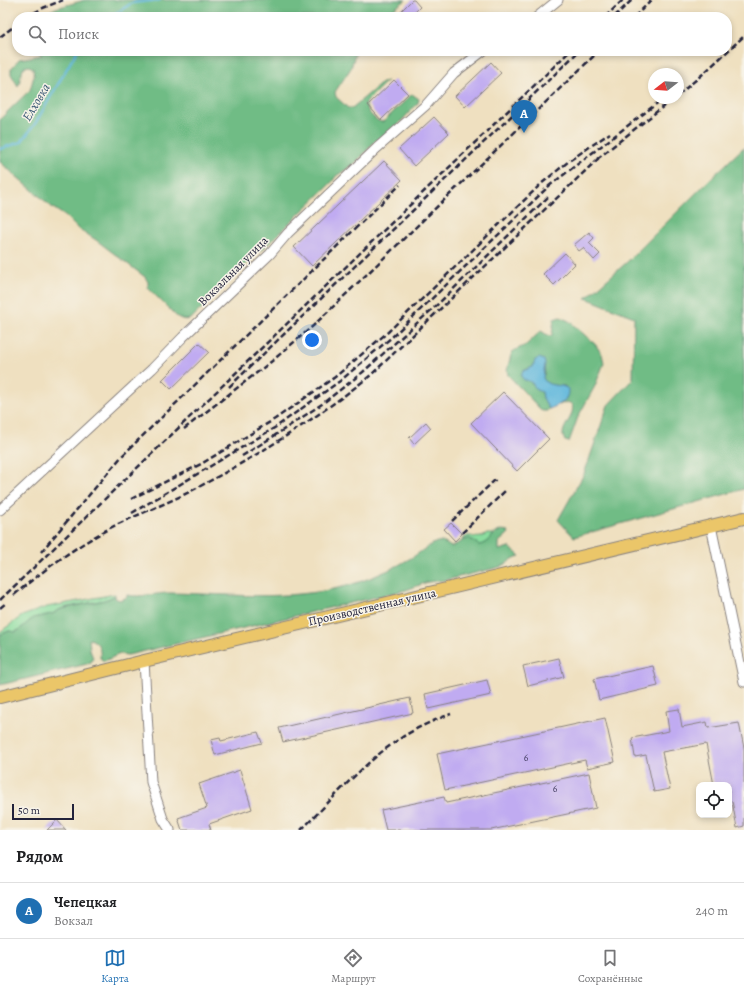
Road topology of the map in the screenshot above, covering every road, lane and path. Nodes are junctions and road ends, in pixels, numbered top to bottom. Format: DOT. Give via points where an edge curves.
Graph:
graph roads {
  1 [pos="558,0"];
  2 [pos="543,12"];
  3 [pos="476,56"];
  4 [pos="0,510"];
  5 [pos="744,518"];
  6 [pos="711,526"];
  7 [pos="144,661"];
  8 [pos="744,682"];
  9 [pos="0,697"];
  10 [pos="170,830"];
  1 -- 2 [label="street"];
  3 -- 4 [label="street, Вокзальная улица" via="454,73 426,105 288,233 270,254 152,369"];
  5 -- 6 [label="main road, Производственная улица"];
  6 -- 7 [label="main road, Производственная улица"];
  6 -- 8 [label="street"];
  7 -- 9 [label="main road, Производственная улица"];
  7 -- 10 [label="street" via="151,782 163,819"];
}
